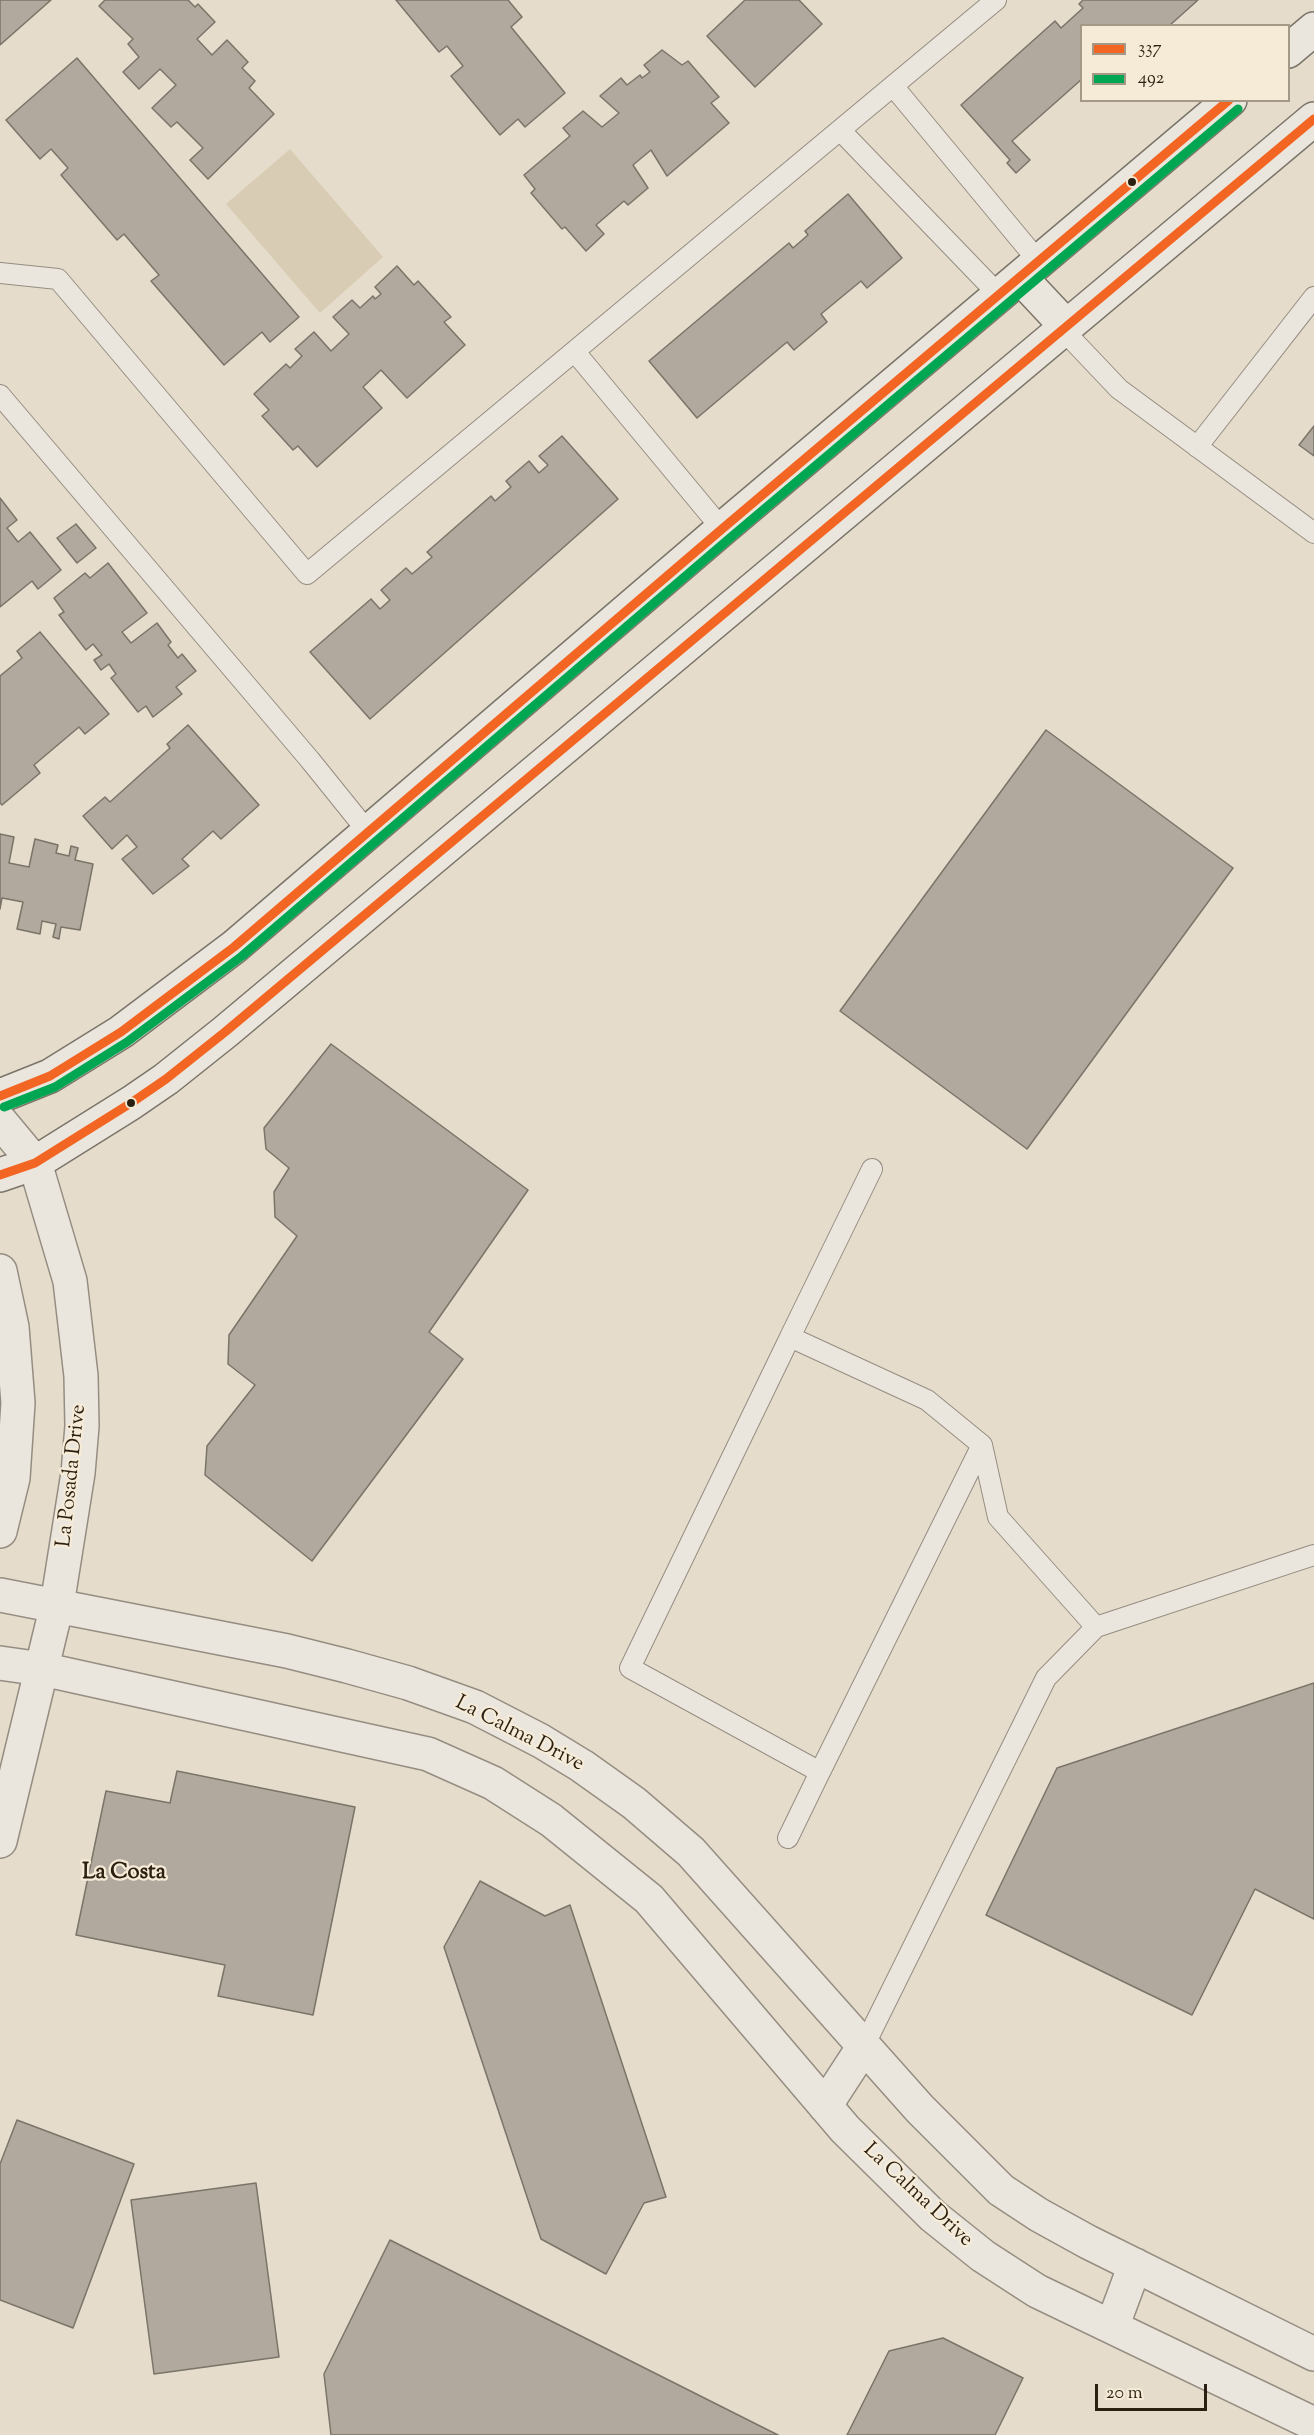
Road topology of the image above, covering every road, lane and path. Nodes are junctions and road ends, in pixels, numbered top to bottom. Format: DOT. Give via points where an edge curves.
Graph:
graph roads {
  1 [pos="996,0"];
  2 [pos="1314,29"];
  3 [pos="1290,49"];
  4 [pos="893,86"];
  5 [pos="1228,102"];
  6 [pos="1314,119"];
  7 [pos="840,130"];
  8 [pos="0,273"];
  9 [pos="1020,279"];
  10 [pos="1314,297"];
  11 [pos="1065,329"];
  12 [pos="575,352"];
  13 [pos="0,395"];
  14 [pos="1197,447"];
  15 [pos="722,529"];
  16 [pos="1314,533"];
  17 [pos="368,832"];
  18 [pos="0,1096"];
  19 [pos="0,1121"];
  20 [pos="35,1163"];
  21 [pos="872,1169"];
  22 [pos="0,1175"];
  23 [pos="0,1271"];
  24 [pos="790,1337"];
  25 [pos="982,1445"];
  26 [pos="0,1531"];
  27 [pos="1314,1555"];
  28 [pos="0,1595"];
  29 [pos="57,1605"];
  30 [pos="1096,1627"];
  31 [pos="0,1663"];
  32 [pos="42,1669"];
  33 [pos="820,1773"];
  34 [pos="788,1838"];
  35 [pos="0,1841"];
  36 [pos="864,2046"];
  37 [pos="825,2106"];
  38 [pos="1136,2265"];
  39 [pos="1112,2327"];
  40 [pos="1314,2354"];
  41 [pos="1314,2424"];
  1 -- 4 [label="lane"];
  2 -- 3 [label="street"];
  4 -- 7 [label="lane"];
  4 -- 9 [label="lane"];
  5 -- 9 [label="street"];
  6 -- 11 [label="street"];
  7 -- 9 [label="lane"];
  7 -- 12 [label="lane"];
  8 -- 12 [label="lane" via="58,279 307,574"];
  9 -- 11 [label="street"];
  9 -- 15 [label="street"];
  10 -- 14 [label="lane"];
  11 -- 14 [label="lane" via="1119,389"];
  11 -- 20 [label="street" via="225,1032 166,1079"];
  12 -- 15 [label="lane"];
  13 -- 17 [label="lane"];
  14 -- 16 [label="lane"];
  15 -- 17 [label="street"];
  17 -- 18 [label="street" via="234,947 121,1032 50,1076"];
  19 -- 20 [label="street, La Posada Drive"];
  20 -- 22 [label="street"];
  20 -- 29 [label="street, La Posada Drive" via="70,1281 81,1376 78,1473"];
  21 -- 24 [label="lane"];
  23 -- 26 [label="street" via="12,1327 18,1403 13,1478"];
  24 -- 25 [label="lane" via="927,1400"];
  24 -- 33 [label="lane" via="630,1668"];
  25 -- 30 [label="lane" via="998,1517"];
  25 -- 33 [label="lane"];
  27 -- 30 [label="lane"];
  28 -- 29 [label="street, La Calma Drive"];
  29 -- 32 [label="street, La Posada Drive"];
  29 -- 36 [label="street, La Calma Drive" via="287,1651 378,1675 475,1707 541,1741 634,1803 691,1852"];
  30 -- 36 [label="lane" via="1047,1678"];
  31 -- 32 [label="street, La Calma Drive"];
  32 -- 35 [label="street, La Posada Drive"];
  32 -- 37 [label="street, La Calma Drive" via="428,1754 493,1783 551,1820 649,1899"];
  33 -- 34 [label="lane"];
  36 -- 37 [label="street"];
  36 -- 38 [label="street, La Calma Drive" via="1001,2190 1039,2215"];
  37 -- 39 [label="street, La Calma Drive" via="933,2216 983,2256 1036,2291"];
  38 -- 39 [label="street"];
  38 -- 40 [label="street, La Calma Drive"];
  39 -- 41 [label="street, La Calma Drive"];
}
